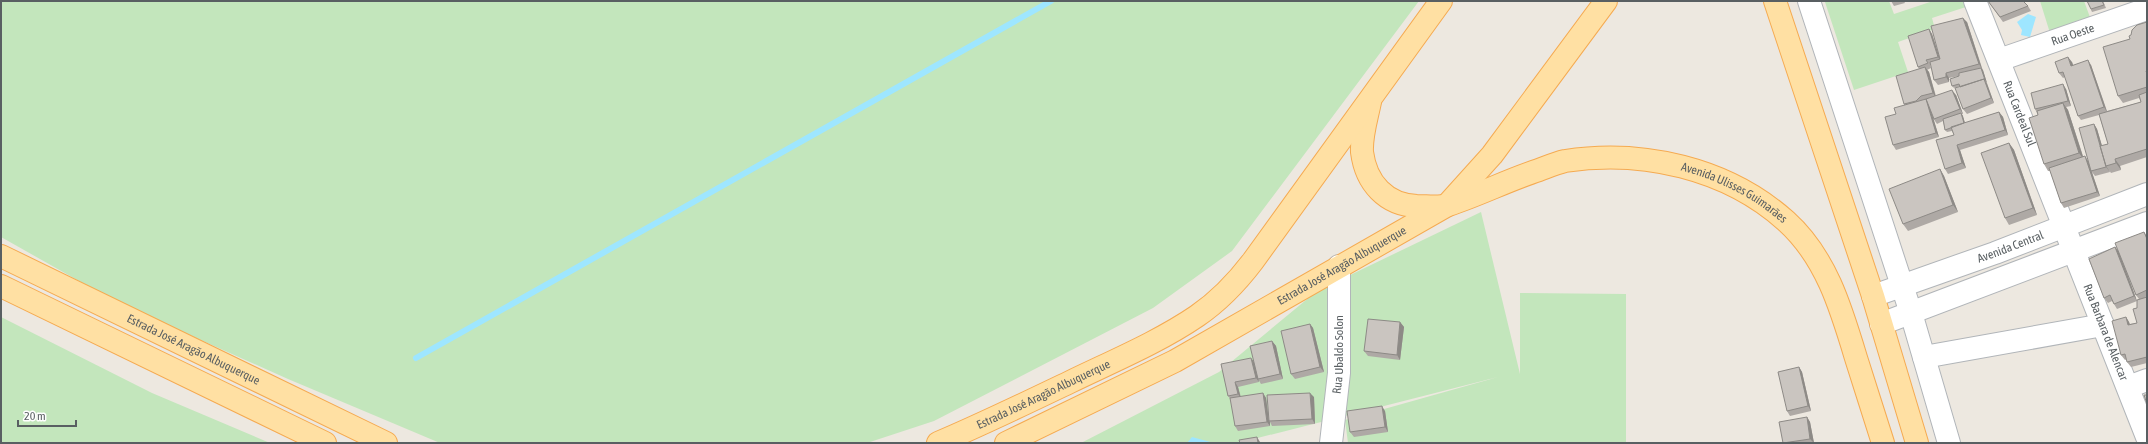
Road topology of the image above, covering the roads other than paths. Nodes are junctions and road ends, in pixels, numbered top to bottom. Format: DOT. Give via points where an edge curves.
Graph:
graph roads {
  1 [pos="1441,1"];
  2 [pos="1606,1"];
  3 [pos="1775,1"];
  4 [pos="1809,1"];
  5 [pos="1975,1"];
  6 [pos="2147,9"];
  7 [pos="1999,60"];
  8 [pos="1370,102"];
  9 [pos="2147,194"];
  10 [pos="1446,206"];
  11 [pos="2147,223"];
  12 [pos="2065,227"];
  13 [pos="2074,251"];
  14 [pos="1,256"];
  15 [pos="1339,266"];
  16 [pos="1,286"];
  17 [pos="1902,286"];
  18 [pos="1872,296"];
  19 [pos="1911,313"];
  20 [pos="1881,324"];
  21 [pos="2103,324"];
  22 [pos="1924,357"];
  23 [pos="2137,384"];
  24 [pos="2147,437"];
  25 [pos="1916,440"];
  26 [pos="325,443"];
  27 [pos="386,443"];
  28 [pos="938,443"];
  29 [pos="1006,443"];
  30 [pos="1331,443"];
  31 [pos="1883,443"];
  32 [pos="1893,443"];
  33 [pos="1949,443"];
  1 -- 8 [label="main road, Estrada José Aragão Albuquerque"];
  2 -- 10 [label="main road, Estrada José Aragão Albuquerque" via="1492,155"];
  3 -- 18 [label="main road"];
  4 -- 17 [label="street"];
  5 -- 7 [label="street, Rua Cardeal Sul"];
  6 -- 7 [label="street, Rua Oeste"];
  7 -- 12 [label="street, Rua Cardeal Sul"];
  8 -- 10 [label="main road" via="1362,152 1367,171 1376,186 1398,204"];
  8 -- 28 [label="main road, Estrada José Aragão Albuquerque" via="1236,282 1197,316 1135,350"];
  9 -- 12 [label="street, Avenida Central"];
  10 -- 15 [label="main road, Estrada José Aragão Albuquerque"];
  10 -- 31 [label="main road, Avenida Ulisses Guimarães" via="1563,161 1598,158 1633,157 1655,161 1707,173 1746,192 1786,221 1807,244 1827,275 1844,319"];
  11 -- 13 [label="street, Avenida Central"];
  12 -- 13 [label="street, Rua Barbara de Alencar"];
  12 -- 17 [label="street, Avenida Central"];
  13 -- 19 [label="street, Avenida Central"];
  13 -- 21 [label="street, Rua Barbara de Alencar"];
  14 -- 27 [label="main road, Estrada José Aragão Albuquerque"];
  15 -- 29 [label="main road, Estrada José Aragão Albuquerque" via="1175,361"];
  15 -- 30 [label="street, Rua Ubaldo Solon" via="1339,373"];
  16 -- 26 [label="main road, Estrada José Aragão Albuquerque"];
  17 -- 18 [label="street, Avenida Central"];
  17 -- 19 [label="street"];
  18 -- 20 [label="main road"];
  19 -- 20 [label="street, Avenida Central"];
  19 -- 22 [label="street"];
  20 -- 25 [label="main road"];
  21 -- 22 [label="street"];
  21 -- 23 [label="street, Rua Barbara de Alencar"];
  22 -- 33 [label="street"];
  23 -- 24 [label="street, Rua Barbara de Alencar"];
  25 -- 32 [label="main road"];
}
